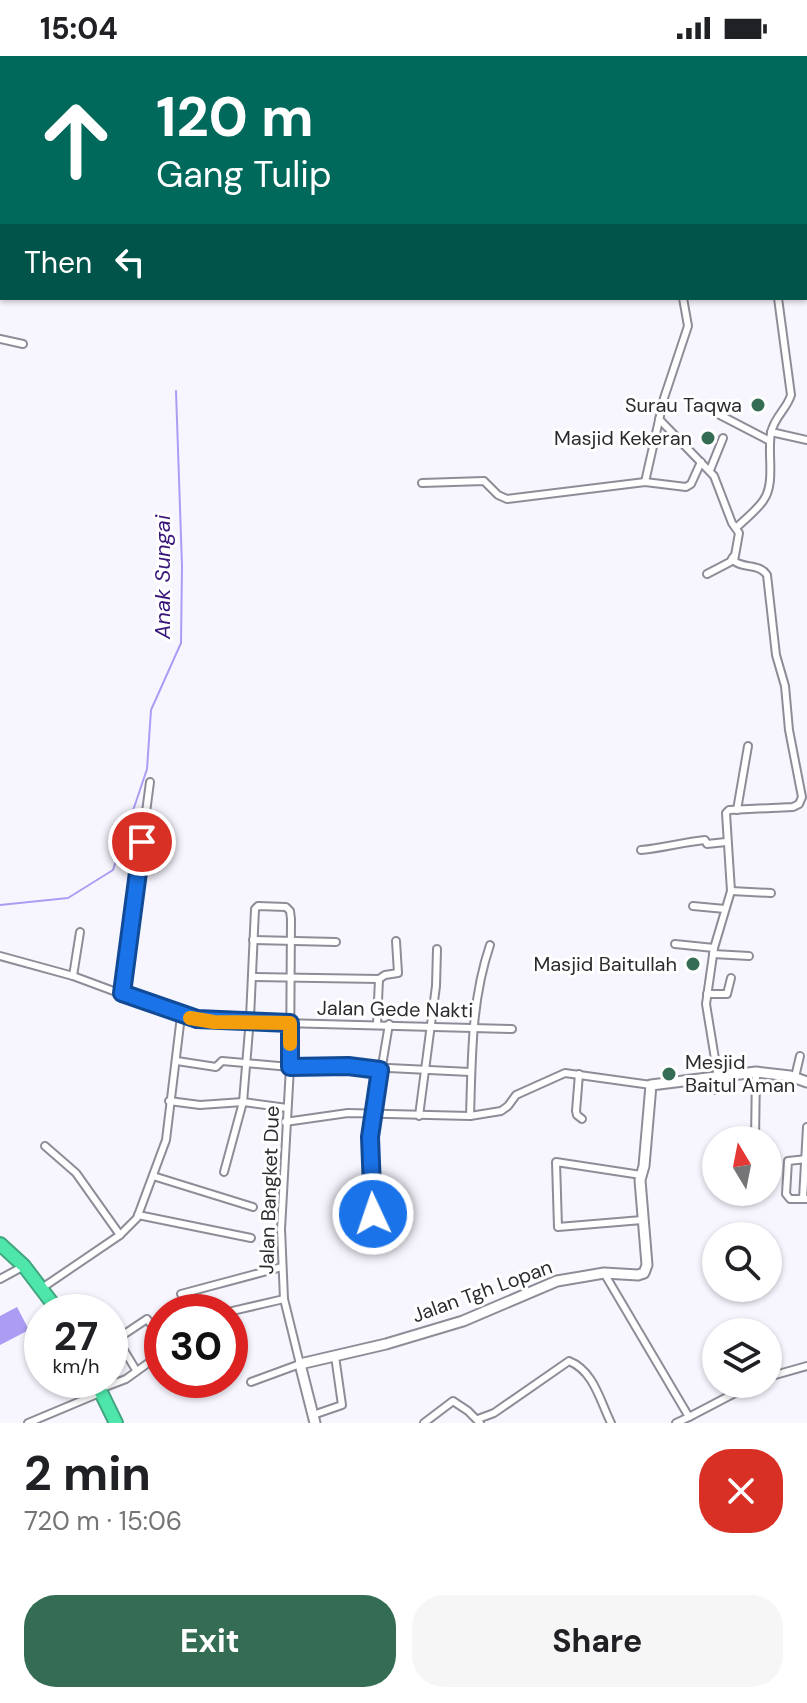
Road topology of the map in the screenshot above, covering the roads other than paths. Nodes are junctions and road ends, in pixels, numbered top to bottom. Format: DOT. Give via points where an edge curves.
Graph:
graph roads {
  1 [pos="683,300"];
  2 [pos="778,300"];
  3 [pos="0,339"];
  4 [pos="23,344"];
  5 [pos="718,414"];
  6 [pos="659,419"];
  7 [pos="771,432"];
  8 [pos="723,438"];
  9 [pos="807,440"];
  10 [pos="770,441"];
  11 [pos="701,462"];
  12 [pos="710,470"];
  13 [pos="645,482"];
  14 [pos="422,483"];
  15 [pos="738,530"];
  16 [pos="733,557"];
  17 [pos="707,574"];
  18 [pos="748,746"];
  19 [pos="150,782"];
  20 [pos="796,806"];
  21 [pos="807,806"];
  22 [pos="737,810"];
  23 [pos="726,842"];
  24 [pos="641,850"];
  25 [pos="731,891"];
  26 [pos="771,893"];
  27 [pos="693,906"];
  28 [pos="725,909"];
  29 [pos="80,932"];
  30 [pos="253,940"];
  31 [pos="291,941"];
  32 [pos="396,941"];
  33 [pos="336,942"];
  34 [pos="675,944"];
  35 [pos="490,945"];
  36 [pos="437,949"];
  37 [pos="714,951"];
  38 [pos="0,956"];
  39 [pos="749,956"];
  40 [pos="73,976"];
  41 [pos="252,977"];
  42 [pos="291,978"];
  43 [pos="731,978"];
  44 [pos="379,979"];
  45 [pos="122,993"];
  46 [pos="707,994"];
  47 [pos="181,1016"];
  48 [pos="250,1023"];
  49 [pos="290,1023"];
  50 [pos="377,1024"];
  51 [pos="389,1024"];
  52 [pos="430,1025"];
  53 [pos="472,1026"];
  54 [pos="512,1029"];
  55 [pos="800,1056"];
  56 [pos="177,1061"];
  57 [pos="246,1063"];
  58 [pos="290,1067"];
  59 [pos="380,1070"];
  60 [pos="423,1071"];
  61 [pos="470,1072"];
  62 [pos="756,1072"];
  63 [pos="579,1074"];
  64 [pos="716,1077"];
  65 [pos="795,1077"];
  66 [pos="807,1082"];
  67 [pos="651,1085"];
  68 [pos="716,1090"];
  69 [pos="169,1101"];
  70 [pos="243,1102"];
  71 [pos="287,1108"];
  72 [pos="372,1113"];
  73 [pos="419,1116"];
  74 [pos="470,1116"];
  75 [pos="582,1119"];
  76 [pos="285,1122"];
  77 [pos="755,1126"];
  78 [pos="807,1127"];
  79 [pos="45,1146"];
  80 [pos="806,1159"];
  81 [pos="224,1172"];
  82 [pos="641,1175"];
  83 [pos="153,1176"];
  84 [pos="805,1199"];
  85 [pos="253,1207"];
  86 [pos="373,1214"];
  87 [pos="138,1215"];
  88 [pos="642,1220"];
  89 [pos="120,1235"];
  90 [pos="251,1238"];
  91 [pos="0,1244"];
  92 [pos="24,1266"];
  93 [pos="282,1267"];
  94 [pos="604,1273"];
  95 [pos="0,1279"];
  96 [pos="42,1288"];
  97 [pos="46,1294"];
  98 [pos="181,1294"];
  99 [pos="284,1299"];
  100 [pos="248,1307"];
  101 [pos="144,1321"];
  102 [pos="335,1356"];
  103 [pos="300,1364"];
  104 [pos="144,1365"];
  105 [pos="807,1366"];
  106 [pos="136,1370"];
  107 [pos="782,1373"];
  108 [pos="128,1377"];
  109 [pos="251,1382"];
  110 [pos="77,1398"];
  111 [pos="104,1398"];
  112 [pos="725,1398"];
  113 [pos="689,1417"];
  114 [pos="314,1419"];
  115 [pos="479,1421"];
  116 [pos="28,1423"];
  117 [pos="116,1423"];
  118 [pos="424,1423"];
  119 [pos="611,1423"];
  120 [pos="676,1423"];
  1 -- 6 [label="street" via="688,326"];
  2 -- 7 [label="street" via="791,390"];
  3 -- 4 [label="street"];
  5 -- 10 [label="street"];
  6 -- 11 [label="street"];
  6 -- 13 [label="street"];
  7 -- 9 [label="street"];
  7 -- 10 [label="street"];
  8 -- 12 [label="street"];
  10 -- 15 [label="street" via="768,493"];
  11 -- 12 [label="street"];
  11 -- 13 [label="street" via="689,487"];
  12 -- 15 [label="street"];
  13 -- 14 [label="street" via="507,499 484,481"];
  15 -- 16 [label="street"];
  16 -- 17 [label="street"];
  16 -- 20 [label="street" via="735,564 761,568 767,575 802,797"];
  18 -- 22 [label="street"];
  19 -- 45 [label="street"];
  20 -- 21 [label="street"];
  20 -- 22 [label="street"];
  22 -- 23 [label="street" via="726,813"];
  23 -- 24 [label="street" via="678,842"];
  23 -- 25 [label="street"];
  25 -- 26 [label="street"];
  25 -- 28 [label="street"];
  27 -- 28 [label="street"];
  28 -- 37 [label="street"];
  29 -- 40 [label="street"];
  30 -- 31 [label="street"];
  30 -- 31 [label="street, Jalan Bangket Due" via="255,909 260,906 286,907"];
  30 -- 41 [label="street"];
  31 -- 33 [label="street"];
  31 -- 42 [label="street, Jalan Bangket Due"];
  32 -- 44 [label="street" via="398,973"];
  34 -- 37 [label="street"];
  35 -- 53 [label="street" via="477,984"];
  36 -- 52 [label="street"];
  37 -- 39 [label="street"];
  37 -- 46 [label="street"];
  38 -- 40 [label="street, Jalan Gede Nakti"];
  40 -- 45 [label="street, Jalan Gede Nakti"];
  41 -- 42 [label="street"];
  41 -- 48 [label="street"];
  42 -- 44 [label="street"];
  42 -- 49 [label="street, Jalan Bangket Due"];
  43 -- 46 [label="street" via="727,994"];
  44 -- 50 [label="street"];
  45 -- 47 [label="street, Jalan Gede Nakti"];
  46 -- 64 [label="street"];
  47 -- 48 [label="street, Jalan Gede Nakti"];
  47 -- 56 [label="street"];
  48 -- 49 [label="street, Jalan Gede Nakti"];
  48 -- 57 [label="street"];
  49 -- 50 [label="street, Jalan Gede Nakti"];
  49 -- 58 [label="street, Jalan Bangket Due"];
  50 -- 51 [label="street, Jalan Gede Nakti"];
  51 -- 52 [label="street, Jalan Gede Nakti"];
  51 -- 59 [label="street"];
  52 -- 53 [label="street, Jalan Gede Nakti"];
  52 -- 60 [label="street"];
  53 -- 54 [label="street, Jalan Gede Nakti"];
  53 -- 61 [label="street"];
  55 -- 65 [label="street"];
  56 -- 57 [label="street" via="216,1067 222,1061"];
  56 -- 69 [label="street"];
  57 -- 58 [label="street"];
  57 -- 70 [label="street"];
  58 -- 59 [label="street"];
  58 -- 71 [label="street, Jalan Bangket Due"];
  59 -- 60 [label="street"];
  59 -- 72 [label="street"];
  60 -- 61 [label="street"];
  60 -- 73 [label="street"];
  61 -- 74 [label="street"];
  62 -- 64 [label="street"];
  62 -- 65 [label="street"];
  62 -- 77 [label="street"];
  63 -- 67 [label="street"];
  63 -- 74 [label="street" via="562,1074 516,1095 501,1111"];
  63 -- 75 [label="street" via="576,1111"];
  64 -- 67 [label="street"];
  64 -- 68 [label="street"];
  65 -- 66 [label="street"];
  67 -- 82 [label="street, Jalan Tgh Lopan"];
  69 -- 70 [label="street"];
  69 -- 83 [label="street" via="166,1140"];
  70 -- 71 [label="street"];
  70 -- 81 [label="street"];
  71 -- 76 [label="street, Jalan Bangket Due"];
  72 -- 73 [label="street"];
  72 -- 76 [label="street"];
  72 -- 86 [label="street"];
  73 -- 74 [label="street"];
  76 -- 93 [label="street, Jalan Bangket Due"];
  78 -- 80 [label="street"];
  79 -- 89 [label="street" via="76,1173"];
  80 -- 84 [label="street"];
  80 -- 84 [label="street" via="788,1161 786,1194"];
  82 -- 88 [label="street, Jalan Tgh Lopan"];
  82 -- 88 [label="street" via="556,1162 558,1227"];
  83 -- 85 [label="street"];
  83 -- 87 [label="street"];
  87 -- 89 [label="street"];
  87 -- 90 [label="street"];
  88 -- 94 [label="street, Jalan Tgh Lopan" via="644,1273"];
  89 -- 96 [label="street"];
  91 -- 92 [label="highway"];
  92 -- 95 [label="street"];
  92 -- 96 [label="highway"];
  93 -- 98 [label="street"];
  93 -- 99 [label="street, Jalan Bangket Due"];
  94 -- 102 [label="street, Jalan Tgh Lopan" via="557,1281 463,1321"];
  94 -- 113 [label="street"];
  96 -- 97 [label="highway"];
  99 -- 100 [label="street"];
  99 -- 103 [label="street, Jalan Bangket Due"];
  101 -- 106 [label="street" via="119,1342"];
  102 -- 103 [label="street, Jalan Tgh Lopan"];
  102 -- 114 [label="street" via="342,1405"];
  103 -- 109 [label="street"];
  103 -- 114 [label="street"];
  104 -- 106 [label="street"];
  105 -- 107 [label="street"];
  106 -- 108 [label="street"];
  110 -- 116 [label="street"];
  111 -- 117 [label="highway"];
  112 -- 113 [label="street"];
  113 -- 120 [label="street"];
  115 -- 118 [label="street" via="453,1401"];
  115 -- 119 [label="street" via="569,1361 590,1377"];
}
